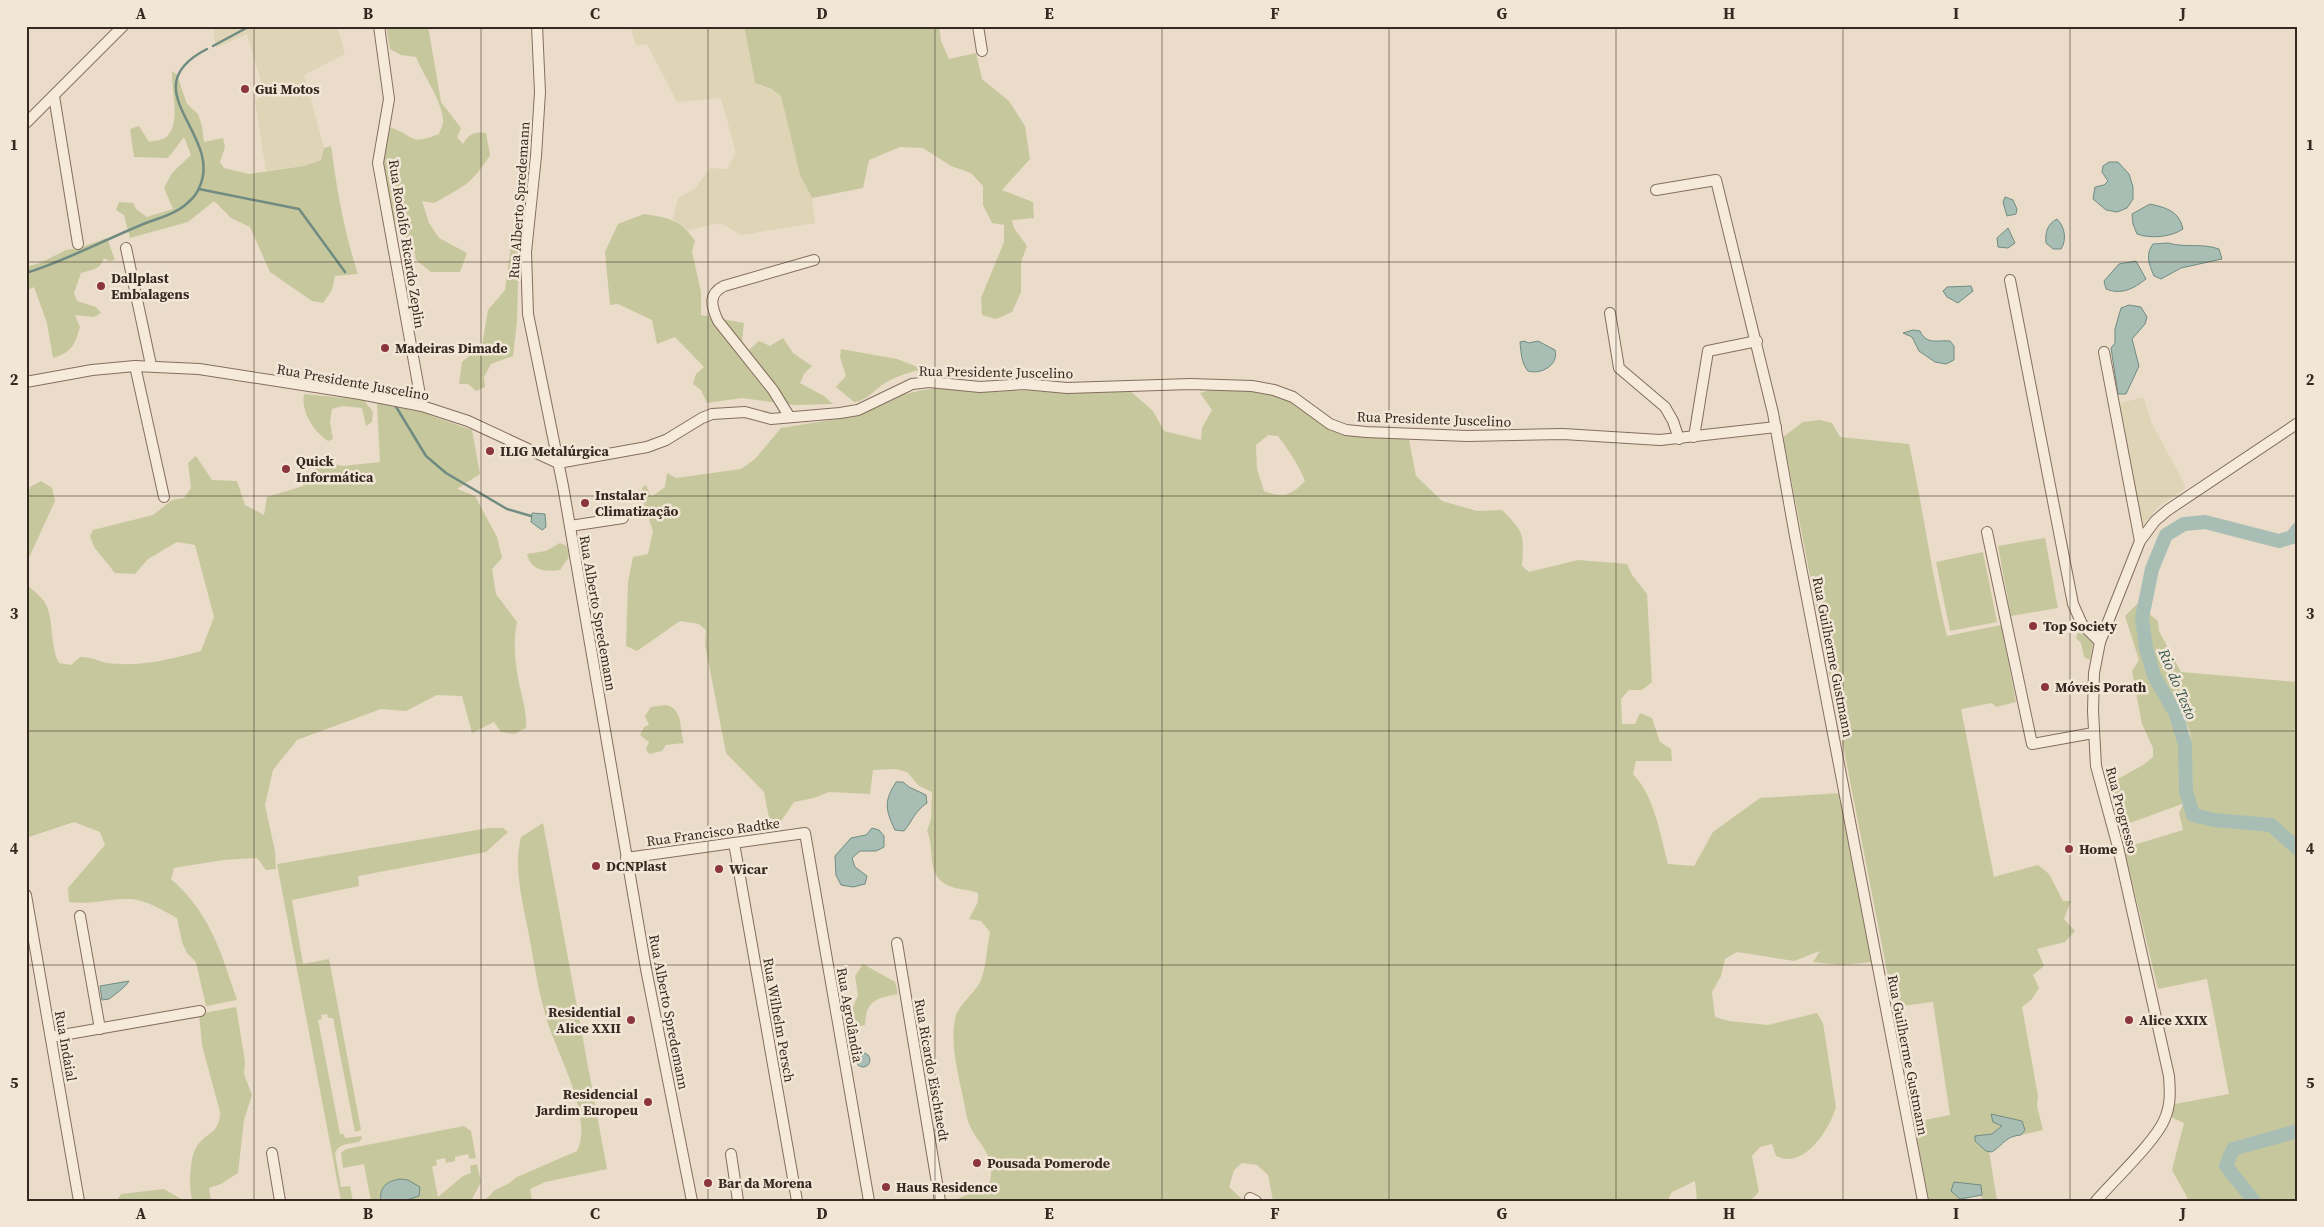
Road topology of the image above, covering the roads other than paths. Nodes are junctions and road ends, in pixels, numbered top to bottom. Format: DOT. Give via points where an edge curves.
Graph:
graph roads {
  1 [pos="123,26"];
  2 [pos="378,26"];
  3 [pos="537,26"];
  4 [pos="978,26"];
  5 [pos="112,31"];
  6 [pos="982,51"];
  7 [pos="54,96"];
  8 [pos="26,123"];
  9 [pos="1656,190"];
  10 [pos="78,244"];
  11 [pos="126,248"];
  12 [pos="814,260"];
  13 [pos="2010,280"];
  14 [pos="1610,313"];
  15 [pos="1757,341"];
  16 [pos="2104,352"];
  17 [pos="151,365"];
  18 [pos="135,366"];
  19 [pos="26,382"];
  20 [pos="422,406"];
  21 [pos="789,416"];
  22 [pos="2298,423"];
  23 [pos="1776,427"];
  24 [pos="1694,438"];
  25 [pos="1679,439"];
  26 [pos="558,463"];
  27 [pos="164,497"];
  28 [pos="623,518"];
  29 [pos="570,526"];
  30 [pos="1987,532"];
  31 [pos="2140,542"];
  32 [pos="2100,642"];
  33 [pos="2093,733"];
  34 [pos="805,833"];
  35 [pos="734,843"];
  36 [pos="626,858"];
  37 [pos="26,895"];
  38 [pos="80,916"];
  39 [pos="897,943"];
  40 [pos="200,1011"];
  41 [pos="100,1029"];
  42 [pos="51,1037"];
  43 [pos="272,1153"];
  44 [pos="731,1154"];
  45 [pos="79,1201"];
  46 [pos="280,1201"];
  47 [pos="692,1201"];
  48 [pos="738,1201"];
  49 [pos="797,1201"];
  50 [pos="869,1201"];
  51 [pos="940,1201"];
  52 [pos="1922,1201"];
  53 [pos="2096,1201"];
  1 -- 5 [label="street"];
  2 -- 20 [label="street, Rua Rodolfo Ricardo Zeplin" via="389,99 378,163"];
  3 -- 26 [label="street, Rua Alberto Spredemann" via="540,92 526,252 526,293 532,340"];
  4 -- 6 [label="street"];
  5 -- 7 [label="street"];
  7 -- 8 [label="street"];
  7 -- 10 [label="street"];
  9 -- 15 [label="street, Rua Guilherme Gustmann" via="1716,180"];
  11 -- 17 [label="street"];
  12 -- 21 [label="street" via="724,286 713,295 718,321 774,390"];
  13 -- 32 [label="street" via="2073,604 2082,624"];
  14 -- 25 [label="street" via="1619,368 1665,406"];
  15 -- 23 [label="street, Rua Guilherme Gustmann"];
  15 -- 24 [label="street" via="1708,351"];
  16 -- 31 [label="street"];
  17 -- 18 [label="street, Rua Presidente Juscelino"];
  17 -- 20 [label="street, Rua Presidente Juscelino" via="199,369"];
  18 -- 19 [label="street, Rua Presidente Juscelino"];
  18 -- 27 [label="street"];
  20 -- 26 [label="street, Rua Presidente Juscelino" via="468,421"];
  21 -- 25 [label="street, Rua Presidente Juscelino" via="858,410 905,387 929,382 980,387 1024,384 1067,388 1226,384 1274,390 1293,397 1330,424 1346,430 1467,436 1563,434 1641,440"];
  21 -- 26 [label="street, Rua Presidente Juscelino" via="771,419 745,412 712,414 647,447"];
  22 -- 31 [label="street, Rua Progresso" via="2168,510 2155,521"];
  23 -- 24 [label="street, Rua Presidente Juscelino"];
  23 -- 52 [label="street, Rua Guilherme Gustmann" via="1794,536"];
  24 -- 25 [label="street, Rua Presidente Juscelino"];
  26 -- 29 [label="street, Rua Alberto Spredemann"];
  28 -- 29 [label="street"];
  29 -- 36 [label="street, Rua Alberto Spredemann"];
  30 -- 33 [label="street" via="2032,744"];
  31 -- 32 [label="street, Rua Progresso"];
  32 -- 33 [label="street, Rua Progresso" via="2094,672"];
  33 -- 53 [label="street, Rua Progresso" via="2096,766 2118,847 2170,1091 2169,1106 2159,1130"];
  34 -- 35 [label="street, Rua Francisco Radtke"];
  34 -- 50 [label="street, Rua Agrolândia"];
  35 -- 36 [label="street, Rua Francisco Radtke"];
  35 -- 49 [label="street, Rua Wilhelm Persch"];
  36 -- 47 [label="street, Rua Alberto Spredemann"];
  37 -- 42 [label="street, Rua Indaial"];
  38 -- 41 [label="street"];
  39 -- 51 [label="street, Rua Ricardo Eischtaedt"];
  40 -- 41 [label="street"];
  41 -- 42 [label="street"];
  42 -- 45 [label="street, Rua Indaial"];
  43 -- 46 [label="street"];
  44 -- 48 [label="street"];
}
